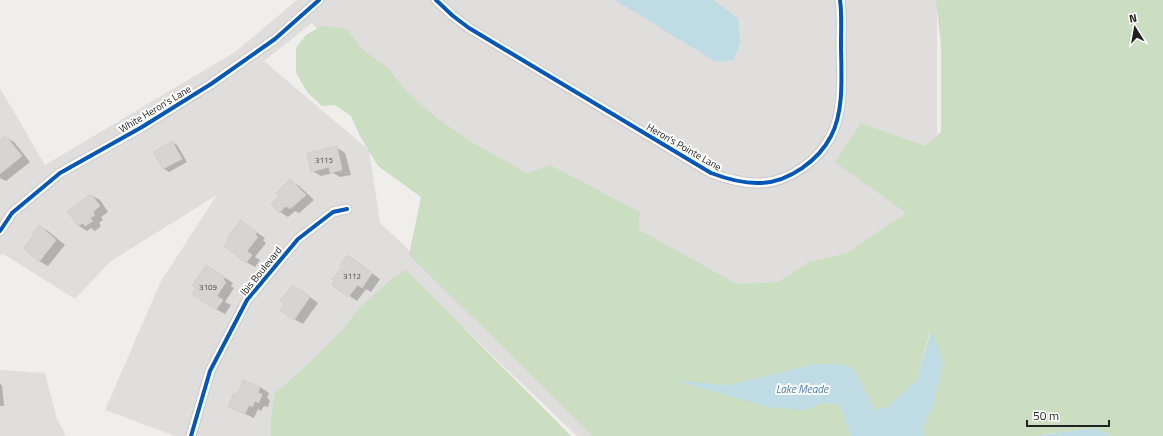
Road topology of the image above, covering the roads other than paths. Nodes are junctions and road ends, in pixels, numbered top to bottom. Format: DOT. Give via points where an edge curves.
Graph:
graph roads {
  1 [pos="319,0"];
  2 [pos="436,0"];
  3 [pos="840,0"];
  4 [pos="347,209"];
  5 [pos="0,231"];
  6 [pos="191,436"];
  1 -- 5 [label="street, White Heron's Lane" via="275,39 211,84 142,127 60,173 12,213"];
  2 -- 3 [label="street, Heron's Pointe Lane" via="469,28 711,173 728,180 762,183 793,174 808,164 832,136 841,96"];
  4 -- 6 [label="street, Ibis Boulevard" via="333,212 298,239 247,300 210,371"];
}
